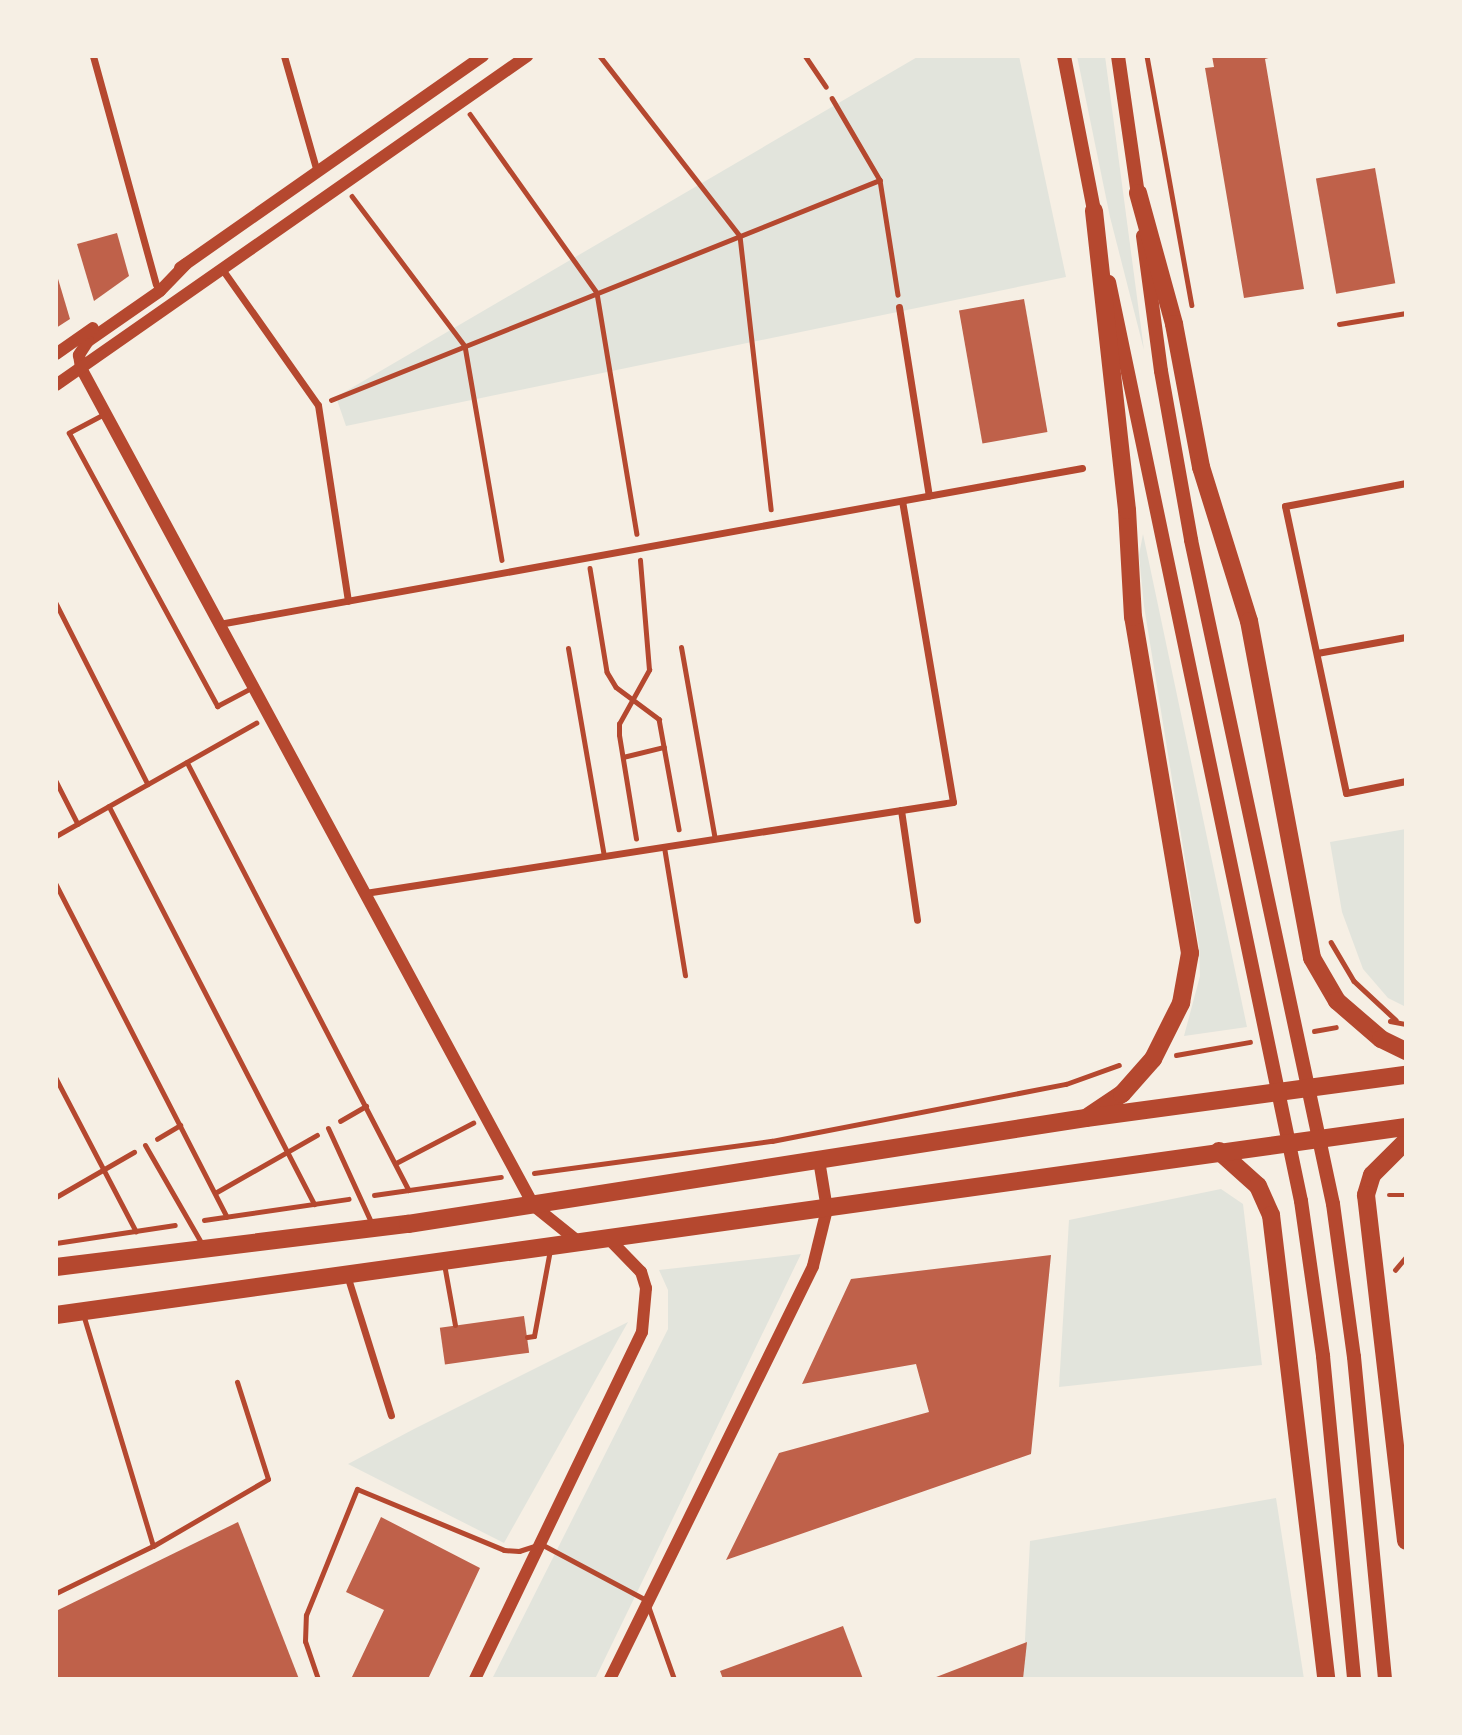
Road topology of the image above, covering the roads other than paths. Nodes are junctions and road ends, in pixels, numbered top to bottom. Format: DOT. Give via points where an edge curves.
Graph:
graph roads {
  1 [pos="93,56"];
  2 [pos="284,56"];
  3 [pos="527,56"];
  4 [pos="806,56"];
  5 [pos="1064,56"];
  6 [pos="1118,56"];
  7 [pos="479,57"];
  8 [pos="826,87"];
  9 [pos="317,172"];
  10 [pos="1138,192"];
  11 [pos="1094,211"];
  12 [pos="186,264"];
  13 [pos="222,269"];
  14 [pos="156,285"];
  15 [pos="900,307"];
  16 [pos="1406,313"];
  17 [pos="1339,324"];
  18 [pos="56,354"];
  19 [pos="81,368"];
  20 [pos="56,385"];
  21 [pos="105,414"];
  22 [pos="1082,468"];
  23 [pos="1406,483"];
  24 [pos="929,496"];
  25 [pos="902,501"];
  26 [pos="348,600"];
  27 [pos="219,624"];
  28 [pos="1406,637"];
  29 [pos="681,647"];
  30 [pos="568,648"];
  31 [pos="1317,653"];
  32 [pos="253,687"];
  33 [pos="1406,781"];
  34 [pos="901,810"];
  35 [pos="715,839"];
  36 [pos="664,847"];
  37 [pos="604,856"];
  38 [pos="365,893"];
  39 [pos="917,920"];
  40 [pos="685,975"];
  41 [pos="1406,1051"];
  42 [pos="1406,1075"];
  43 [pos="1086,1118"];
  44 [pos="1406,1127"];
  45 [pos="328,1128"];
  46 [pos="1406,1141"];
  47 [pos="145,1145"];
  48 [pos="1219,1151"];
  49 [pos="819,1160"];
  50 [pos="534,1206"];
  51 [pos="827,1209"];
  52 [pos="373,1227"];
  53 [pos="609,1239"];
  54 [pos="580,1243"];
  55 [pos="203,1247"];
  56 [pos="550,1247"];
  57 [pos="444,1261"];
  58 [pos="56,1267"];
  59 [pos="347,1274"];
  60 [pos="82,1311"];
  61 [pos="56,1315"];
  62 [pos="455,1325"];
  63 [pos="527,1337"];
  64 [pos="237,1382"];
  65 [pos="391,1415"];
  66 [pos="1406,1541"];
  67 [pos="541,1544"];
  68 [pos="153,1546"];
  69 [pos="56,1593"];
  70 [pos="646,1600"];
  71 [pos="1385,1676"];
  72 [pos="318,1679"];
  73 [pos="475,1679"];
  74 [pos="610,1679"];
  75 [pos="674,1679"];
  76 [pos="1326,1679"];
  77 [pos="1354,1679"];
  1 -- 14 [label="street"];
  2 -- 9 [label="street"];
  3 -- 13 [label="street"];
  4 -- 8 [label="lane"];
  5 -- 11 [label="main road"];
  6 -- 10 [label="main road"];
  7 -- 9 [label="street"];
  9 -- 12 [label="street"];
  10 -- 41 [label="main road" via="1174,324 1201,467 1249,621 1312,958 1337,1001 1381,1039"];
  10 -- 71 [label="main road" via="1161,372 1191,540 1333,1204 1354,1357"];
  11 -- 43 [label="main road" via="1127,510 1133,617 1190,953 1181,1003 1153,1059 1122,1094"];
  11 -- 77 [label="main road" via="1301,1201 1323,1356"];
  12 -- 14 [label="street"];
  12 -- 19 [label="street" via="160,291 88,341 79,355"];
  13 -- 19 [label="street"];
  13 -- 26 [label="street" via="318,405"];
  14 -- 18 [label="street"];
  15 -- 24 [label="street"];
  16 -- 17 [label="lane"];
  19 -- 20 [label="street"];
  19 -- 21 [label="street"];
  21 -- 27 [label="street"];
  21 -- 32 [label="lane" via="69,433 217,706"];
  22 -- 24 [label="street"];
  23 -- 31 [label="street" via="1285,506"];
  24 -- 25 [label="street"];
  25 -- 26 [label="street"];
  25 -- 34 [label="street" via="953,802"];
  26 -- 27 [label="street"];
  27 -- 32 [label="street"];
  28 -- 31 [label="street"];
  29 -- 35 [label="lane"];
  30 -- 37 [label="lane"];
  31 -- 33 [label="street" via="1346,793"];
  32 -- 38 [label="street"];
  34 -- 35 [label="street"];
  34 -- 39 [label="street"];
  35 -- 36 [label="street"];
  36 -- 37 [label="street"];
  36 -- 40 [label="lane"];
  37 -- 38 [label="street"];
  38 -- 50 [label="street"];
  42 -- 43 [label="main road"];
  43 -- 49 [label="main road"];
  44 -- 48 [label="main road"];
  45 -- 52 [label="lane"];
  46 -- 66 [label="main road" via="1372,1175 1366,1195"];
  47 -- 55 [label="lane"];
  48 -- 51 [label="main road"];
  48 -- 76 [label="main road" via="1258,1186 1271,1215"];
  49 -- 50 [label="main road"];
  49 -- 51 [label="street"];
  50 -- 52 [label="main road"];
  50 -- 54 [label="street"];
  51 -- 53 [label="main road"];
  51 -- 70 [label="street" via="813,1266"];
  52 -- 55 [label="main road"];
  53 -- 54 [label="main road"];
  53 -- 67 [label="street" via="641,1272 648,1310 642,1332"];
  54 -- 56 [label="main road"];
  55 -- 58 [label="main road"];
  56 -- 57 [label="main road"];
  56 -- 63 [label="lane" via="534,1335"];
  57 -- 59 [label="main road"];
  57 -- 62 [label="lane"];
  59 -- 60 [label="main road"];
  59 -- 65 [label="street"];
  60 -- 61 [label="main road"];
  60 -- 68 [label="lane"];
  64 -- 68 [label="lane" via="268,1479"];
  67 -- 70 [label="lane"];
  67 -- 72 [label="lane" via="504,1550 357,1489 306,1615 305,1641"];
  67 -- 73 [label="street"];
  68 -- 69 [label="lane"];
  70 -- 74 [label="street"];
  70 -- 75 [label="lane"];
}
